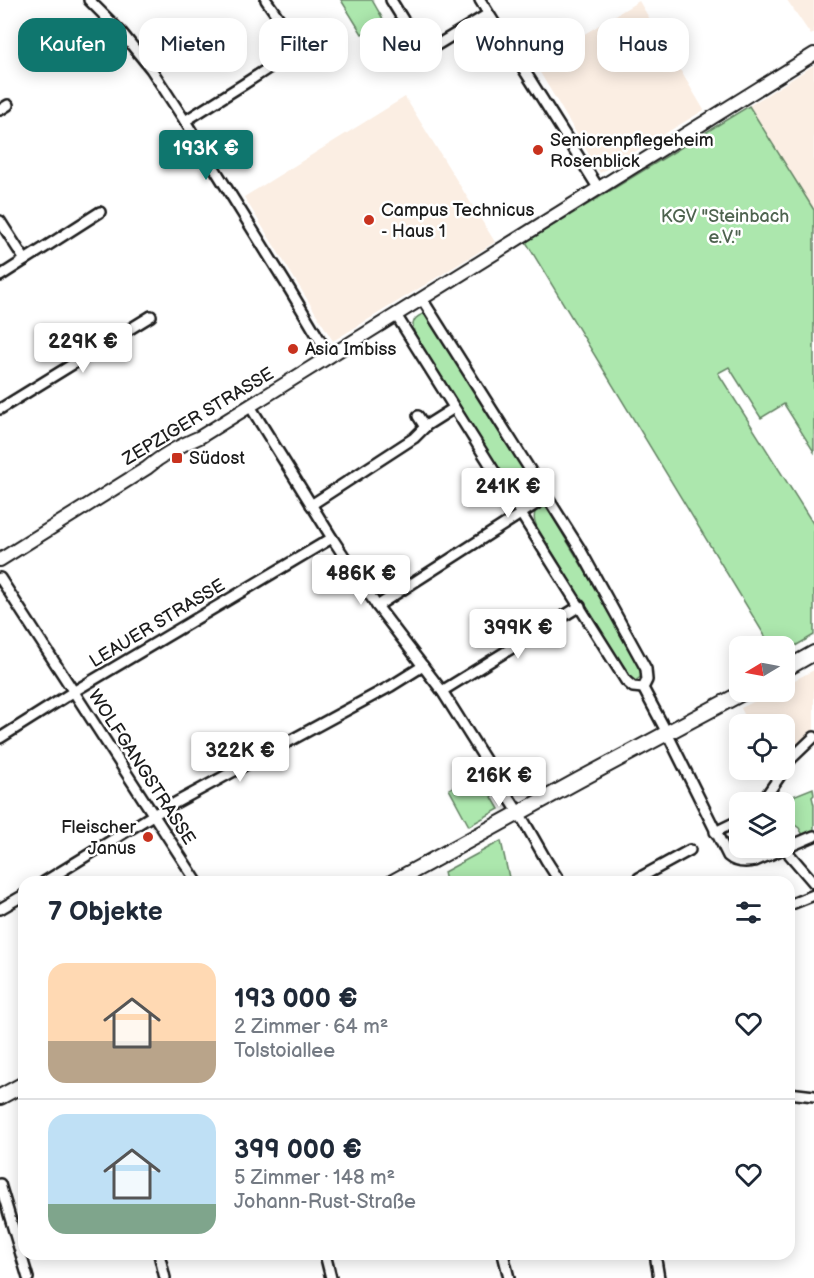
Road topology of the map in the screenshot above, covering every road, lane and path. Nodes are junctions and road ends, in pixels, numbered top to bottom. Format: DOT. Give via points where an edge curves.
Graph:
graph roads {
  1 [pos="89,0"];
  2 [pos="266,0"];
  3 [pos="391,0"];
  4 [pos="480,0"];
  5 [pos="488,14"];
  6 [pos="814,54"];
  7 [pos="185,121"];
  8 [pos="599,189"];
  9 [pos="100,212"];
  10 [pos="0,221"];
  11 [pos="24,260"];
  12 [pos="0,276"];
  13 [pos="422,299"];
  14 [pos="396,315"];
  15 [pos="151,316"];
  16 [pos="330,357"];
  17 [pos="250,406"];
  18 [pos="454,408"];
  19 [pos="0,410"];
  20 [pos="418,416"];
  21 [pos="425,427"];
  22 [pos="548,497"];
  23 [pos="311,505"];
  24 [pos="521,514"];
  25 [pos="332,538"];
  26 [pos="0,560"];
  27 [pos="0,578"];
  28 [pos="377,606"];
  29 [pos="580,606"];
  30 [pos="814,653"];
  31 [pos="795,664"];
  32 [pos="423,666"];
  33 [pos="643,688"];
  34 [pos="74,692"];
  35 [pos="442,692"];
  36 [pos="729,700"];
  37 [pos="667,733"];
  38 [pos="814,737"];
  39 [pos="0,738"];
  40 [pos="795,755"];
  41 [pos="519,813"];
  42 [pos="153,815"];
  43 [pos="729,826"];
  44 [pos="716,832"];
  45 [pos="814,836"];
  46 [pos="795,843"];
  47 [pos="690,850"];
  48 [pos="729,857"];
  49 [pos="730,858"];
  50 [pos="762,858"];
  51 [pos="793,858"];
  52 [pos="54,876"];
  53 [pos="193,876"];
  54 [pos="410,876"];
  55 [pos="556,876"];
  56 [pos="643,876"];
  57 [pos="814,883"];
  58 [pos="814,896"];
  59 [pos="18,898"];
  60 [pos="795,903"];
  61 [pos="0,909"];
  62 [pos="18,1087"];
  63 [pos="795,1094"];
  64 [pos="814,1096"];
  65 [pos="0,1097"];
  66 [pos="0,1184"];
  67 [pos="18,1244"];
  68 [pos="23,1260"];
  69 [pos="160,1260"];
  70 [pos="326,1260"];
  71 [pos="504,1260"];
  72 [pos="656,1260"];
  73 [pos="28,1278"];
  74 [pos="165,1278"];
  75 [pos="331,1278"];
  76 [pos="509,1278"];
  77 [pos="659,1278"];
  1 -- 7 [label="street" via="123,33"];
  2 -- 7 [label="street" via="289,36 284,58"];
  3 -- 5 [label="street" via="418,44 427,51"];
  4 -- 5 [label="street"];
  5 -- 8 [label="street"];
  6 -- 8 [label="street, ZEPZIGER STRASSE"];
  7 -- 16 [label="street"];
  8 -- 13 [label="street, ZEPZIGER STRASSE"];
  9 -- 11 [label="street"];
  10 -- 11 [label="street"];
  11 -- 12 [label="street"];
  13 -- 14 [label="street, ZEPZIGER STRASSE"];
  13 -- 22 [label="street"];
  14 -- 16 [label="street, ZEPZIGER STRASSE"];
  14 -- 18 [label="street"];
  15 -- 19 [label="street"];
  16 -- 17 [label="street, ZEPZIGER STRASSE"];
  17 -- 23 [label="street"];
  17 -- 26 [label="street, ZEPZIGER STRASSE"];
  18 -- 21 [label="street"];
  18 -- 24 [label="street"];
  20 -- 21 [label="street"];
  21 -- 23 [label="street"];
  22 -- 24 [label="street"];
  22 -- 33 [label="street" via="646,669"];
  23 -- 25 [label="street"];
  24 -- 28 [label="street"];
  24 -- 29 [label="street"];
  25 -- 28 [label="street"];
  25 -- 34 [label="street, LEAUER STRASSE"];
  27 -- 34 [label="street, WOLFGANGSTRASSE"];
  28 -- 32 [label="street"];
  29 -- 33 [label="street" via="626,681"];
  29 -- 35 [label="street"];
  30 -- 31 [label="main road"];
  32 -- 35 [label="street"];
  32 -- 42 [label="street"];
  33 -- 37 [label="street"];
  34 -- 39 [label="street, LEAUER STRASSE"];
  34 -- 42 [label="street, WOLFGANGSTRASSE"];
  35 -- 41 [label="street"];
  36 -- 37 [label="main road"];
  37 -- 41 [label="main road"];
  37 -- 44 [label="street"];
  38 -- 40 [label="street"];
  41 -- 54 [label="main road"];
  41 -- 55 [label="street"];
  42 -- 52 [label="street"];
  42 -- 53 [label="street, WOLFGANGSTRASSE"];
  43 -- 44 [label="street"];
  44 -- 48 [label="street"];
  45 -- 46 [label="street"];
  47 -- 56 [label="street"];
  49 -- 50 [label="street" via="738,862"];
  51 -- 57 [label="street"];
  58 -- 60 [label="street"];
  59 -- 61 [label="street"];
  62 -- 65 [label="main road"];
  63 -- 64 [label="street"];
  66 -- 67 [label="street"];
  68 -- 73 [label="street"];
  69 -- 74 [label="street"];
  70 -- 75 [label="street"];
  71 -- 76 [label="street"];
  72 -- 77 [label="street"];
}
